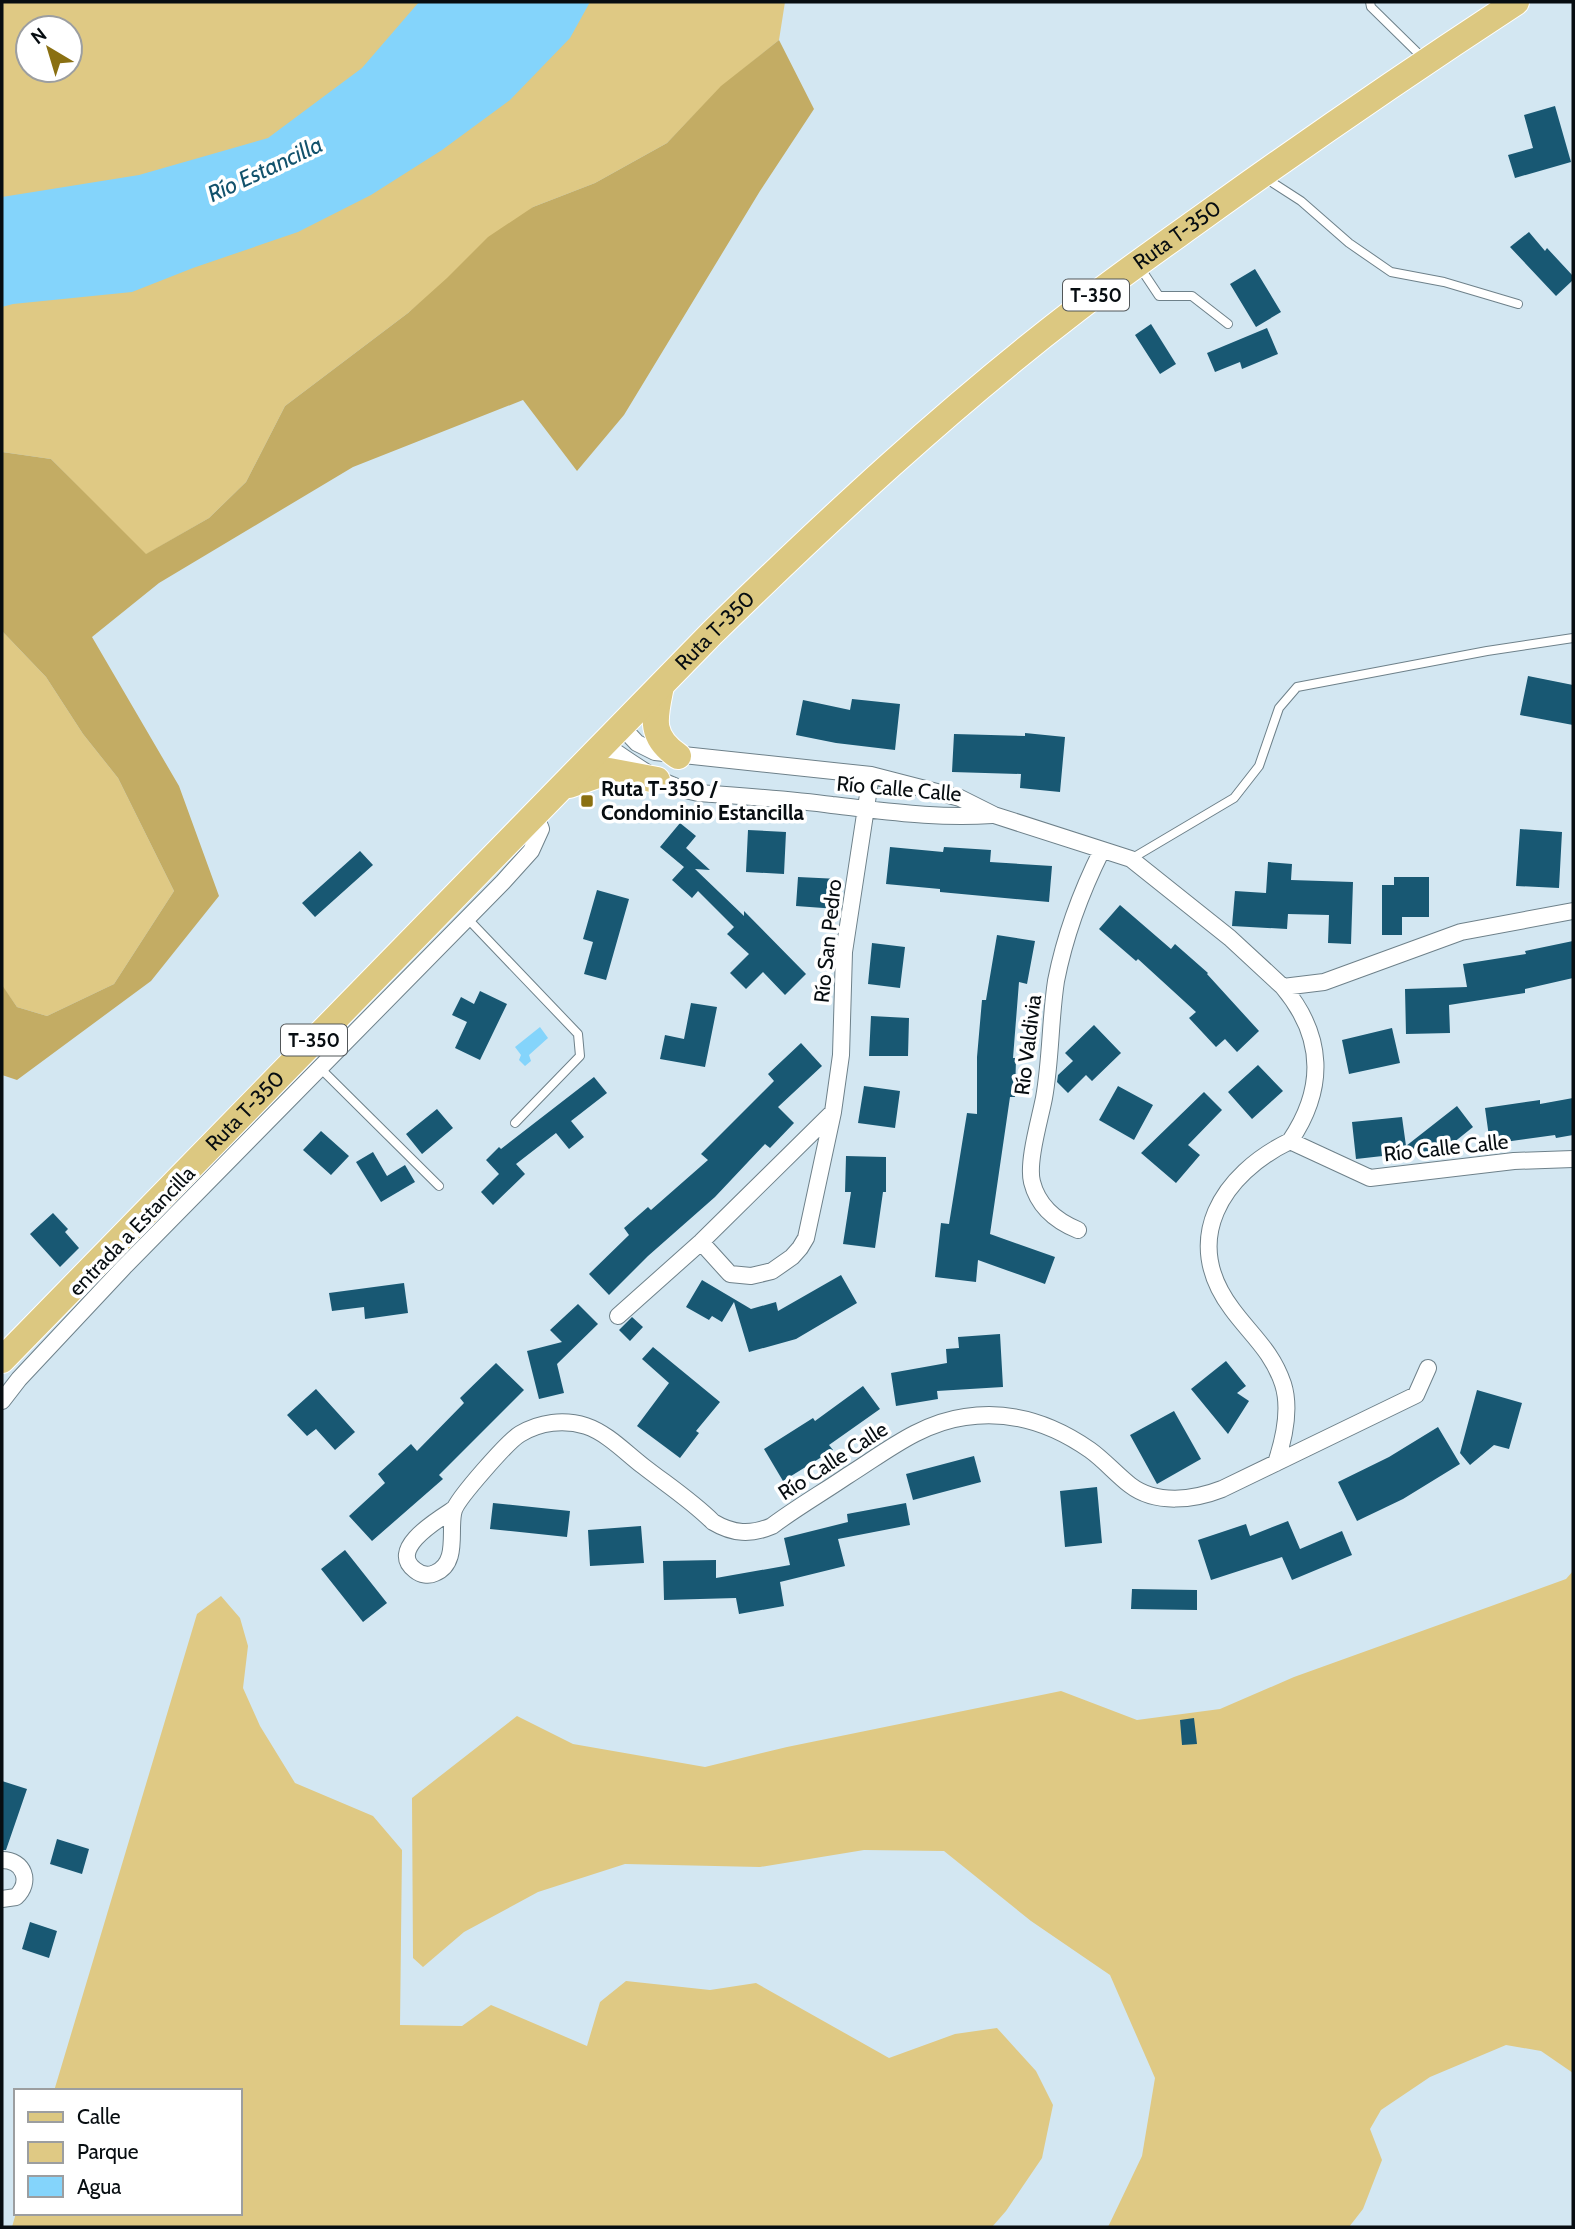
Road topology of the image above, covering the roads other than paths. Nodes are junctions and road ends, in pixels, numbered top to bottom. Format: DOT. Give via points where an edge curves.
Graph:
graph roads {
  1 [pos="1370,2"];
  2 [pos="1516,2"];
  3 [pos="1426,61"];
  4 [pos="1262,175"];
  5 [pos="1138,264"];
  6 [pos="1518,304"];
  7 [pos="1228,324"];
  8 [pos="1573,638"];
  9 [pos="661,686"];
  10 [pos="613,735"];
  11 [pos="678,756"];
  12 [pos="871,775"];
  13 [pos="657,780"];
  14 [pos="558,790"];
  15 [pos="866,809"];
  16 [pos="535,814"];
  17 [pos="994,815"];
  18 [pos="1102,850"];
  19 [pos="1131,859"];
  20 [pos="1573,911"];
  21 [pos="467,918"];
  22 [pos="1283,987"];
  23 [pos="320,1068"];
  24 [pos="833,1112"];
  25 [pos="515,1124"];
  26 [pos="1290,1141"];
  27 [pos="1573,1159"];
  28 [pos="439,1186"];
  29 [pos="1078,1230"];
  30 [pos="701,1242"];
  31 [pos="618,1316"];
  32 [pos="10,1364"];
  33 [pos="1428,1368"];
  34 [pos="2,1401"];
  35 [pos="1276,1463"];
  36 [pos="454,1509"];
  37 [pos="2,1860"];
  38 [pos="2,1899"];
  1 -- 3 [label="lane"];
  2 -- 3 [label="main road, Ruta T-350 / T-350"];
  3 -- 4 [label="main road, Ruta T-350 / T-350"];
  4 -- 5 [label="main road, Ruta T-350 / T-350"];
  4 -- 6 [label="lane" via="1391,272"];
  5 -- 7 [label="lane" via="1159,296 1192,296"];
  5 -- 9 [label="main road, Ruta T-350 / T-350" via="1020,354 908,449"];
  8 -- 19 [label="lane" via="1297,687 1279,708 1259,766 1234,798"];
  9 -- 10 [label="main road, Ruta T-350 / T-350"];
  9 -- 11 [label="main road" via="655,711 657,732"];
  10 -- 11 [label="street, Río Calle Calle"];
  10 -- 13 [label="street, Río Calle Calle"];
  10 -- 14 [label="main road, Ruta T-350 / T-350"];
  11 -- 12 [label="street, Río Calle Calle"];
  12 -- 15 [label="street, Río San Pedro"];
  12 -- 17 [label="street, Río Calle Calle" via="960,798"];
  13 -- 14 [label="main road" via="609,771"];
  13 -- 15 [label="street, Río Calle Calle" via="698,793"];
  14 -- 16 [label="main road, Ruta T-350 / T-350"];
  15 -- 17 [label="street, Río Calle Calle" via="919,816"];
  15 -- 24 [label="street, Río San Pedro" via="844,953 841,1055"];
  16 -- 21 [label="street, entrada a Estancilla" via="541,829 531,851"];
  16 -- 32 [label="main road, Ruta T-350 / T-350"];
  17 -- 18 [label="street, Río Calle Calle"];
  18 -- 19 [label="street, Río Calle Calle"];
  18 -- 29 [label="street, Río Valdivia" via="1061,958 1031,1178 1049,1212"];
  19 -- 22 [label="street, Río Calle Calle"];
  20 -- 22 [label="street" via="1461,932 1324,982"];
  21 -- 23 [label="street, entrada a Estancilla"];
  21 -- 25 [label="lane" via="578,1034 580,1056"];
  22 -- 26 [label="street, Río Calle Calle" via="1306,1022 1316,1062 1313,1096"];
  23 -- 28 [label="lane"];
  23 -- 32 [label="street, entrada a Estancilla" via="124,1267"];
  24 -- 30 [label="street"];
  24 -- 30 [label="street, Río San Pedro" via="806,1238 792,1257 762,1274 730,1274"];
  26 -- 27 [label="street, Río Calle Calle" via="1370,1178 1514,1161"];
  26 -- 35 [label="street, Río Calle Calle" via="1259,1159 1233,1184 1209,1225 1212,1267 1223,1296 1268,1352 1284,1387 1284,1432"];
  30 -- 31 [label="street"];
  32 -- 34 [label="street, entrada a Estancilla"];
  33 -- 35 [label="street, Río Calle Calle" via="1416,1395"];
  35 -- 36 [label="street, Río Calle Calle" via="1207,1494 1160,1496 1130,1486 1091,1451 1042,1424 1002,1415 965,1417 913,1434 772,1526 751,1533 731,1531 713,1522 599,1432 560,1422 533,1427 510,1441"];
  37 -- 38 [label="street" via="21,1867 25,1880 16,1897"];
}
